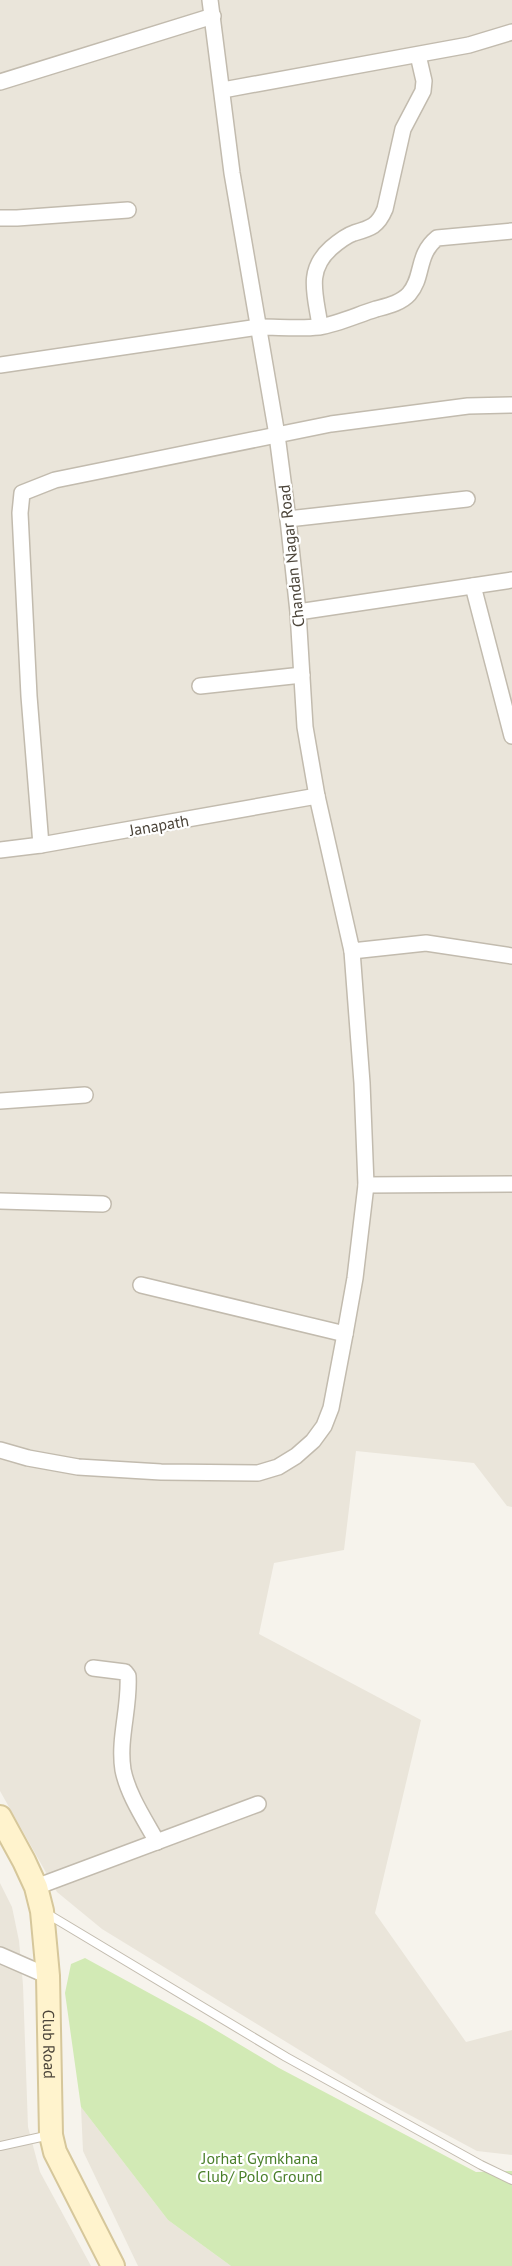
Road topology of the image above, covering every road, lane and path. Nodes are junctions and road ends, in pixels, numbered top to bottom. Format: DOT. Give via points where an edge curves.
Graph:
graph roads {
  1 [pos="210,0"];
  2 [pos="213,16"];
  3 [pos="512,32"];
  4 [pos="418,55"];
  5 [pos="0,82"];
  6 [pos="223,90"];
  7 [pos="128,210"];
  8 [pos="0,218"];
  9 [pos="512,231"];
  10 [pos="320,326"];
  11 [pos="259,327"];
  12 [pos="0,365"];
  13 [pos="512,405"];
  14 [pos="277,435"];
  15 [pos="467,499"];
  16 [pos="288,519"];
  17 [pos="512,579"];
  18 [pos="473,586"];
  19 [pos="298,612"];
  20 [pos="302,675"];
  21 [pos="200,686"];
  22 [pos="512,736"];
  23 [pos="317,795"];
  24 [pos="41,845"];
  25 [pos="0,850"];
  26 [pos="352,951"];
  27 [pos="512,956"];
  28 [pos="85,1095"];
  29 [pos="0,1101"];
  30 [pos="512,1184"];
  31 [pos="366,1185"];
  32 [pos="0,1201"];
  33 [pos="103,1204"];
  34 [pos="141,1285"];
  35 [pos="345,1334"];
  36 [pos="0,1450"];
  37 [pos="93,1668"];
  38 [pos="258,1804"];
  39 [pos="0,1817"];
  40 [pos="157,1842"];
  41 [pos="36,1887"];
  42 [pos="42,1911"];
  43 [pos="0,1955"];
  44 [pos="48,1976"];
  45 [pos="51,2135"];
  46 [pos="0,2146"];
  47 [pos="512,2180"];
  48 [pos="113,2266"];
  1 -- 2 [label="street, Chandan Nagar Road"];
  2 -- 5 [label="street"];
  2 -- 6 [label="street, Chandan Nagar Road"];
  3 -- 4 [label="street" via="489,41"];
  4 -- 6 [label="street"];
  4 -- 10 [label="street" via="423,91 403,129 381,218 371,228 344,238 316,265"];
  6 -- 11 [label="street, Chandan Nagar Road" via="232,173"];
  7 -- 8 [label="street"];
  9 -- 10 [label="street" via="437,238 424,252 408,296"];
  10 -- 11 [label="street"];
  11 -- 12 [label="street"];
  11 -- 14 [label="street, Chandan Nagar Road"];
  13 -- 14 [label="street" via="468,406"];
  14 -- 16 [label="street, Chandan Nagar Road"];
  14 -- 24 [label="street" via="55,480 22,493 29,696"];
  15 -- 16 [label="street"];
  16 -- 19 [label="street, Chandan Nagar Road"];
  17 -- 18 [label="street"];
  18 -- 19 [label="street"];
  18 -- 22 [label="street"];
  19 -- 20 [label="street, Chandan Nagar Road"];
  20 -- 21 [label="street"];
  20 -- 23 [label="street, Chandan Nagar Road" via="305,728"];
  23 -- 24 [label="street, Janapath"];
  23 -- 26 [label="street, Chandan Nagar Road"];
  24 -- 25 [label="street, Janapath"];
  26 -- 27 [label="street" via="426,943"];
  26 -- 31 [label="street, Chandan Nagar Road"];
  28 -- 29 [label="street"];
  30 -- 31 [label="street"];
  31 -- 35 [label="street, Chandan Nagar Road"];
  32 -- 33 [label="street"];
  34 -- 35 [label="street"];
  35 -- 36 [label="street, Chandan Nagar Road" via="324,1426 313,1441 278,1467 258,1473 161,1472 55,1464"];
  37 -- 40 [label="street" via="125,1672 128,1676 123,1769"];
  38 -- 40 [label="street"];
  39 -- 41 [label="street, Club Road"];
  40 -- 41 [label="street"];
  41 -- 42 [label="street, Club Road"];
  42 -- 44 [label="street, Club Road"];
  42 -- 47 [label="lane" via="286,2057"];
  43 -- 44 [label="street"];
  44 -- 45 [label="street, Club Road"];
  45 -- 46 [label="lane"];
  45 -- 48 [label="street, Club Road" via="63,2171"];
}
